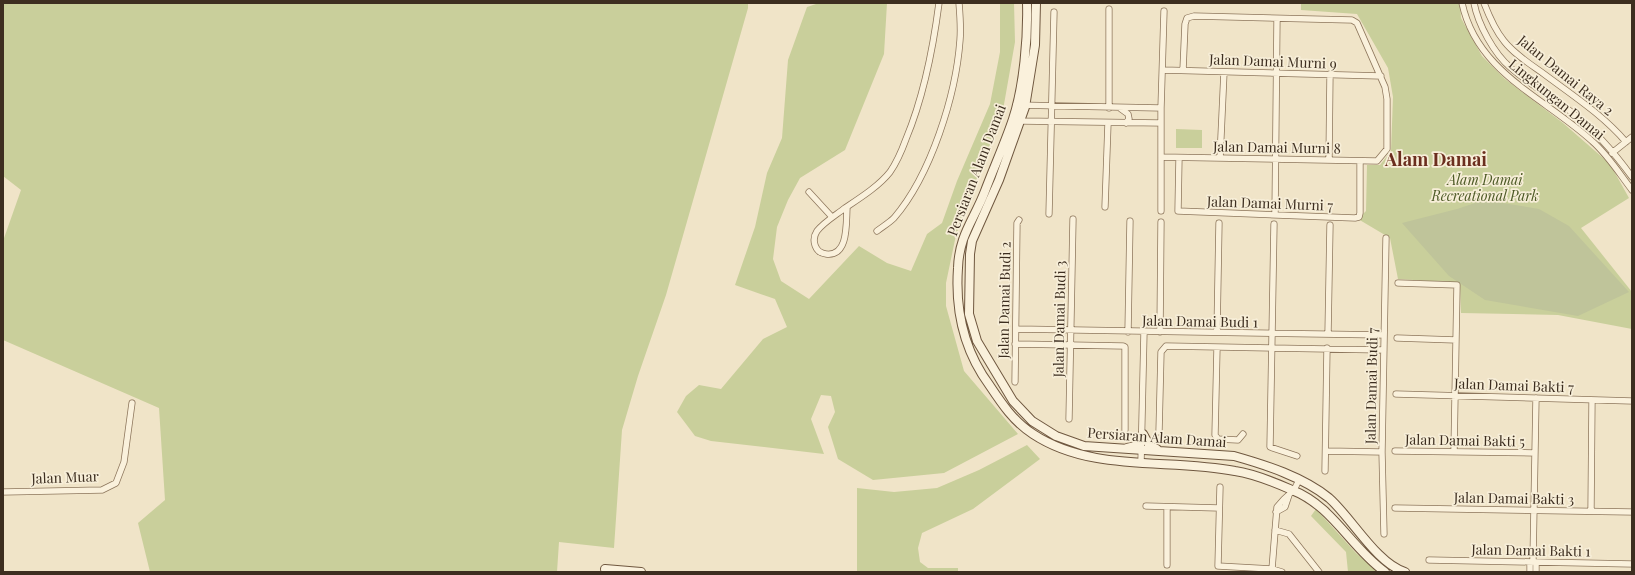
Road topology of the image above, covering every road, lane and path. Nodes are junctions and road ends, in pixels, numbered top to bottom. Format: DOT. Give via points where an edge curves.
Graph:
graph roads {
  1 [pos="939,3"];
  2 [pos="959,3"];
  3 [pos="1027,3"];
  4 [pos="1036,3"];
  5 [pos="1462,3"];
  6 [pos="1474,3"];
  7 [pos="1484,3"];
  8 [pos="1108,9"];
  9 [pos="1164,11"];
  10 [pos="1054,12"];
  11 [pos="1277,19"];
  12 [pos="1163,70"];
  13 [pos="1183,70"];
  14 [pos="1224,72"];
  15 [pos="1277,73"];
  16 [pos="1330,74"];
  17 [pos="1382,76"];
  18 [pos="1016,105"];
  19 [pos="1025,107"];
  20 [pos="1051,107"];
  21 [pos="1108,108"];
  22 [pos="1119,108"];
  23 [pos="1161,108"];
  24 [pos="1013,118"];
  25 [pos="1021,121"];
  26 [pos="1051,122"];
  27 [pos="1108,123"];
  28 [pos="1126,123"];
  29 [pos="1161,123"];
  30 [pos="1632,137"];
  31 [pos="1626,142"];
  32 [pos="1614,152"];
  33 [pos="1161,157"];
  34 [pos="1608,157"];
  35 [pos="1179,158"];
  36 [pos="1220,158"];
  37 [pos="1277,159"];
  38 [pos="1329,160"];
  39 [pos="1360,160"];
  40 [pos="1632,177"];
  41 [pos="1632,190"];
  42 [pos="809,192"];
  43 [pos="1105,207"];
  44 [pos="847,208"];
  45 [pos="1161,211"];
  46 [pos="1049,214"];
  47 [pos="1276,215"];
  48 [pos="832,217"];
  49 [pos="1073,219"];
  50 [pos="1019,220"];
  51 [pos="1130,221"];
  52 [pos="1161,222"];
  53 [pos="1219,223"];
  54 [pos="1274,224"];
  55 [pos="1330,225"];
  56 [pos="877,231"];
  57 [pos="1386,238"];
  58 [pos="1398,283"];
  59 [pos="968,292"];
  60 [pos="957,293"];
  61 [pos="1016,329"];
  62 [pos="1071,331"];
  63 [pos="1128,332"];
  64 [pos="1144,332"];
  65 [pos="1160,332"];
  66 [pos="1217,332"];
  67 [pos="1273,334"];
  68 [pos="1328,334"];
  69 [pos="1384,335"];
  70 [pos="1397,338"];
  71 [pos="1456,340"];
  72 [pos="1015,344"];
  73 [pos="1070,345"];
  74 [pos="1217,348"];
  75 [pos="1273,348"];
  76 [pos="1327,348"];
  77 [pos="1384,350"];
  78 [pos="1015,382"];
  79 [pos="1396,394"];
  80 [pos="1455,396"];
  81 [pos="1536,398"];
  82 [pos="1592,400"];
  83 [pos="1632,401"];
  84 [pos="132,403"];
  85 [pos="1069,419"];
  86 [pos="1125,430"];
  87 [pos="1159,432"];
  88 [pos="1143,434"];
  89 [pos="1243,434"];
  90 [pos="1123,449"];
  91 [pos="1142,450"];
  92 [pos="1161,451"];
  93 [pos="1326,451"];
  94 [pos="1395,451"];
  95 [pos="1382,452"];
  96 [pos="1454,452"];
  97 [pos="1535,453"];
  98 [pos="1298,456"];
  99 [pos="1141,462"];
  100 [pos="1325,471"];
  101 [pos="1299,480"];
  102 [pos="1220,487"];
  103 [pos="3,492"];
  104 [pos="1291,493"];
  105 [pos="1146,506"];
  106 [pos="1167,507"];
  107 [pos="1219,508"];
  108 [pos="1395,508"];
  109 [pos="1534,510"];
  110 [pos="1591,511"];
  111 [pos="1632,512"];
  112 [pos="1275,530"];
  113 [pos="1384,534"];
  114 [pos="1429,560"];
  115 [pos="1533,561"];
  116 [pos="1632,564"];
  117 [pos="1167,565"];
  118 [pos="1272,569"];
  119 [pos="605,570"];
  120 [pos="641,572"];
  121 [pos="1282,572"];
  122 [pos="1319,572"];
  123 [pos="1386,572"];
  124 [pos="1403,572"];
  125 [pos="1530,572"];
  126 [pos="1536,572"];
  1 -- 44 [label="street" via="928,70 912,124 898,158 890,172 878,184"];
  2 -- 56 [label="street" via="960,40 945,116 930,157 908,199 893,219"];
  3 -- 18 [label="street, Persiaran Alam Damai" via="1026,44"];
  4 -- 19 [label="street, Persiaran Alam Damai" via="1035,45"];
  5 -- 34 [label="street, Lingkungan Damai" via="1465,19 1480,46 1504,74 1566,118"];
  6 -- 32 [label="street, Lingkungan Damai" via="1476,15 1489,41 1510,68 1571,111"];
  7 -- 31 [label="street, Jalan Damai Raya 2" via="1504,41 1528,63 1589,107"];
  8 -- 21 [label="street"];
  9 -- 12 [label="street"];
  10 -- 20 [label="street"];
  11 -- 13 [label="street" via="1194,16 1187,18"];
  11 -- 15 [label="street"];
  11 -- 17 [label="street" via="1352,20 1357,23"];
  12 -- 13 [label="street, Jalan Damai Murni 9"];
  12 -- 23 [label="street"];
  13 -- 14 [label="street, Jalan Damai Murni 9"];
  14 -- 15 [label="street, Jalan Damai Murni 9"];
  14 -- 36 [label="street"];
  15 -- 16 [label="street, Jalan Damai Murni 9"];
  15 -- 37 [label="street"];
  16 -- 17 [label="street, Jalan Damai Murni 9"];
  16 -- 38 [label="street"];
  17 -- 39 [label="street, Jalan Damai Murni 8" via="1387,98 1386,149 1377,161"];
  18 -- 19 [label="street"];
  18 -- 24 [label="street, Persiaran Alam Damai"];
  19 -- 20 [label="street"];
  19 -- 25 [label="street, Persiaran Alam Damai"];
  20 -- 21 [label="street"];
  20 -- 26 [label="street"];
  21 -- 22 [label="street"];
  22 -- 23 [label="street"];
  22 -- 28 [label="street" via="1127,112 1129,119"];
  23 -- 29 [label="street"];
  24 -- 25 [label="street"];
  24 -- 60 [label="street, Persiaran Alam Damai" via="983,197 961,240"];
  25 -- 26 [label="street"];
  25 -- 59 [label="street, Persiaran Alam Damai" via="972,241"];
  26 -- 27 [label="street"];
  26 -- 46 [label="street"];
  27 -- 28 [label="street"];
  27 -- 43 [label="street"];
  28 -- 29 [label="street"];
  29 -- 33 [label="street"];
  30 -- 31 [label="street"];
  31 -- 32 [label="street"];
  32 -- 34 [label="street"];
  32 -- 40 [label="street, Lingkungan Damai"];
  33 -- 35 [label="street, Jalan Damai Murni 8"];
  33 -- 45 [label="street"];
  34 -- 41 [label="street, Lingkungan Damai"];
  35 -- 36 [label="street, Jalan Damai Murni 8"];
  35 -- 47 [label="street, Jalan Damai Murni 7" via="1178,211"];
  36 -- 37 [label="street, Jalan Damai Murni 8"];
  37 -- 38 [label="street, Jalan Damai Murni 8"];
  37 -- 47 [label="street"];
  38 -- 39 [label="street, Jalan Damai Murni 8"];
  39 -- 47 [label="street, Jalan Damai Murni 7" via="1359,217"];
  42 -- 48 [label="street"];
  44 -- 48 [label="street"];
  44 -- 48 [label="street" via="843,244 839,251 833,254 821,254 814,237"];
  49 -- 62 [label="street, Jalan Damai Budi 3"];
  50 -- 61 [label="street, Jalan Damai Budi 2"];
  51 -- 63 [label="street"];
  52 -- 65 [label="street"];
  53 -- 66 [label="street"];
  54 -- 67 [label="street"];
  55 -- 68 [label="street"];
  57 -- 69 [label="street, Jalan Damai Budi 7"];
  58 -- 71 [label="street" via="1457,285"];
  59 -- 60 [label="street"];
  59 -- 90 [label="street, Persiaran Alam Damai" via="969,314 977,341 1013,401 1032,421 1056,436 1084,446"];
  60 -- 99 [label="street, Persiaran Alam Damai" via="962,331 969,349 986,380 1022,426 1060,448 1104,459"];
  61 -- 62 [label="street, Jalan Damai Budi 1"];
  61 -- 72 [label="street, Jalan Damai Budi 2"];
  62 -- 63 [label="street, Jalan Damai Budi 1"];
  62 -- 73 [label="street, Jalan Damai Budi 3"];
  63 -- 64 [label="street, Jalan Damai Budi 1"];
  64 -- 65 [label="street, Jalan Damai Budi 1"];
  64 -- 88 [label="street"];
  65 -- 66 [label="street, Jalan Damai Budi 1"];
  66 -- 67 [label="street, Jalan Damai Budi 1"];
  67 -- 68 [label="street, Jalan Damai Budi 1"];
  67 -- 75 [label="street"];
  68 -- 69 [label="street, Jalan Damai Budi 1"];
  69 -- 77 [label="street, Jalan Damai Budi 7"];
  70 -- 71 [label="street"];
  71 -- 80 [label="street"];
  72 -- 73 [label="street"];
  72 -- 78 [label="street, Jalan Damai Budi 2"];
  73 -- 85 [label="street, Jalan Damai Budi 3"];
  73 -- 86 [label="street" via="1126,347"];
  74 -- 75 [label="street"];
  74 -- 87 [label="street" via="1163,348"];
  74 -- 89 [label="street" via="1215,435 1218,439 1238,440"];
  75 -- 76 [label="street"];
  75 -- 98 [label="street" via="1270,447"];
  76 -- 77 [label="street"];
  76 -- 93 [label="street"];
  77 -- 95 [label="street, Jalan Damai Budi 7"];
  79 -- 80 [label="street, Jalan Damai Bakti 7"];
  80 -- 81 [label="street, Jalan Damai Bakti 7"];
  80 -- 96 [label="street"];
  81 -- 82 [label="street, Jalan Damai Bakti 7"];
  81 -- 97 [label="street"];
  82 -- 83 [label="street, Jalan Damai Bakti 7"];
  82 -- 110 [label="street"];
  84 -- 103 [label="street, Jalan Muar" via="124,462 116,482 102,490"];
  88 -- 90 [label="street" via="1135,446"];
  88 -- 91 [label="street"];
  88 -- 92 [label="street" via="1149,445"];
  90 -- 91 [label="street, Persiaran Alam Damai"];
  91 -- 92 [label="street, Persiaran Alam Damai"];
  91 -- 99 [label="street"];
  92 -- 101 [label="street, Persiaran Alam Damai" via="1234,456"];
  93 -- 95 [label="street"];
  93 -- 100 [label="street"];
  94 -- 96 [label="street, Jalan Damai Bakti 5"];
  95 -- 113 [label="street, Jalan Damai Budi 7"];
  96 -- 97 [label="street, Jalan Damai Bakti 5"];
  97 -- 109 [label="street"];
  99 -- 104 [label="street, Persiaran Alam Damai" via="1234,470 1256,476"];
  101 -- 104 [label="street"];
  101 -- 124 [label="street, Persiaran Alam Damai" via="1328,498 1378,553"];
  102 -- 107 [label="street"];
  104 -- 112 [label="street" via="1280,503 1276,512"];
  104 -- 123 [label="street, Persiaran Alam Damai" via="1310,498 1322,507 1367,557"];
  105 -- 106 [label="street"];
  106 -- 107 [label="street"];
  106 -- 117 [label="street"];
  107 -- 118 [label="street" via="1218,566"];
  108 -- 109 [label="street, Jalan Damai Bakti 3"];
  109 -- 110 [label="street, Jalan Damai Bakti 3"];
  109 -- 115 [label="street"];
  110 -- 111 [label="street, Jalan Damai Bakti 3"];
  112 -- 118 [label="street"];
  112 -- 122 [label="street" via="1289,534"];
  114 -- 115 [label="street, Jalan Damai Bakti 1"];
  115 -- 116 [label="street, Jalan Damai Bakti 1"];
  115 -- 125 [label="street" via="1530,564"];
  115 -- 126 [label="street" via="1536,564"];
  118 -- 121 [label="street"];
  119 -- 120 [label="street"];
}
